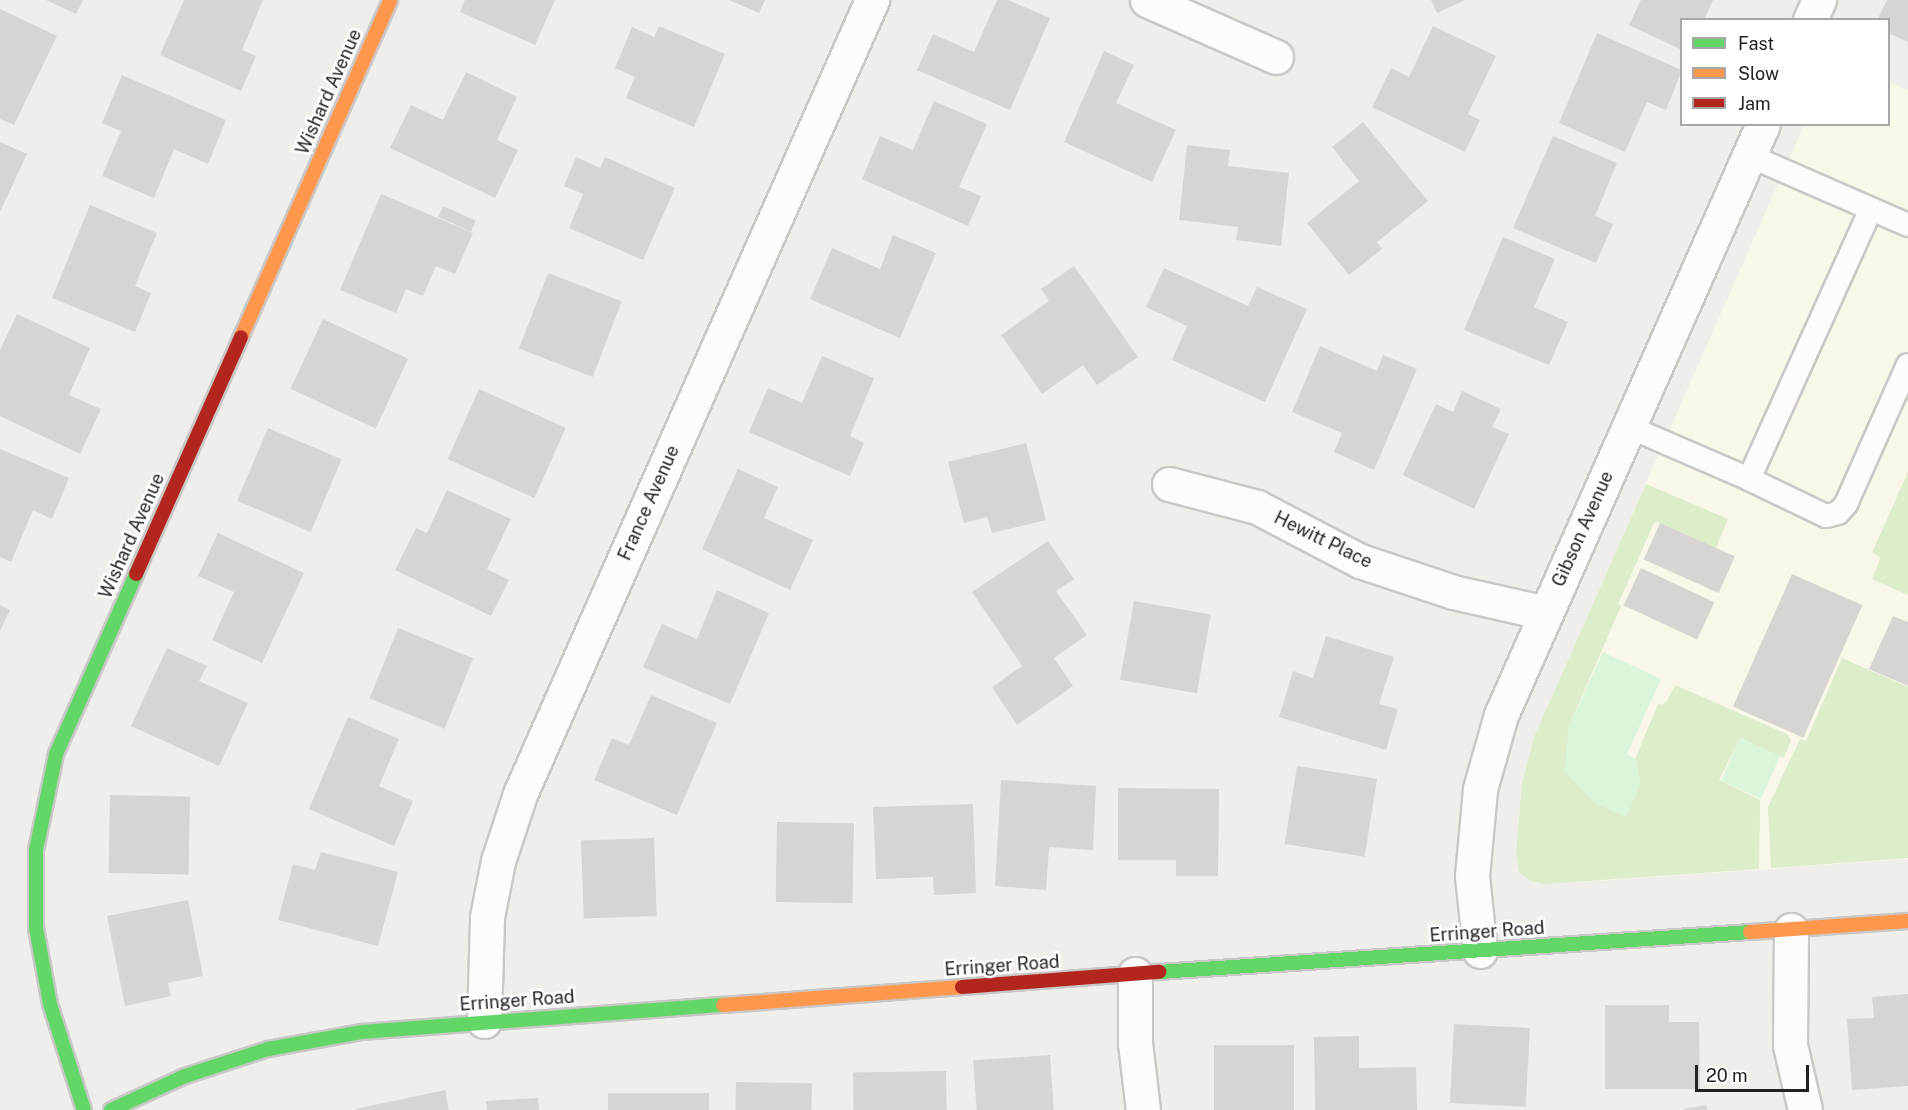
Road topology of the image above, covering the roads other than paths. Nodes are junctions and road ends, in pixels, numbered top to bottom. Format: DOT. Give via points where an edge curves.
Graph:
graph roads {
  1 [pos="390,0"];
  2 [pos="872,0"];
  3 [pos="1147,0"];
  4 [pos="1819,0"];
  5 [pos="1811,18"];
  6 [pos="1276,57"];
  7 [pos="1762,126"];
  8 [pos="1750,156"];
  9 [pos="1871,209"];
  10 [pos="1908,225"];
  11 [pos="1908,365"];
  12 [pos="1629,427"];
  13 [pos="1749,478"];
  14 [pos="1169,483"];
  15 [pos="1546,613"];
  16 [pos="1908,921"];
  17 [pos="1791,930"];
  18 [pos="1480,951"];
  19 [pos="1135,974"];
  20 [pos="484,1021"];
  21 [pos="84,1110"];
  22 [pos="111,1110"];
  23 [pos="1143,1110"];
  24 [pos="1805,1110"];
  1 -- 21 [label="street, Wishard Avenue" via="56,754 36,850 36,928 50,1004"];
  2 -- 20 [label="street, France Avenue" via="520,794 498,861 488,917"];
  3 -- 6 [label="street"];
  4 -- 5 [label="street"];
  7 -- 8 [label="street, Gibson Avenue"];
  8 -- 9 [label="lane"];
  8 -- 12 [label="street, Gibson Avenue"];
  9 -- 10 [label="lane"];
  9 -- 13 [label="lane"];
  11 -- 13 [label="lane" via="1846,504 1838,513 1826,516"];
  12 -- 13 [label="lane"];
  12 -- 15 [label="street, Gibson Avenue"];
  14 -- 15 [label="street, Hewitt Place" via="1257,507 1360,561 1454,592"];
  15 -- 18 [label="street, Gibson Avenue" via="1501,715 1480,789 1472,876"];
  16 -- 17 [label="street, Erringer Road"];
  17 -- 18 [label="street, Erringer Road"];
  17 -- 24 [label="street" via="1790,1045"];
  18 -- 19 [label="street, Erringer Road"];
  19 -- 20 [label="street, Erringer Road"];
  19 -- 23 [label="street" via="1135,1043"];
  20 -- 22 [label="street, Erringer Road" via="362,1032 268,1049 185,1076"];
}
